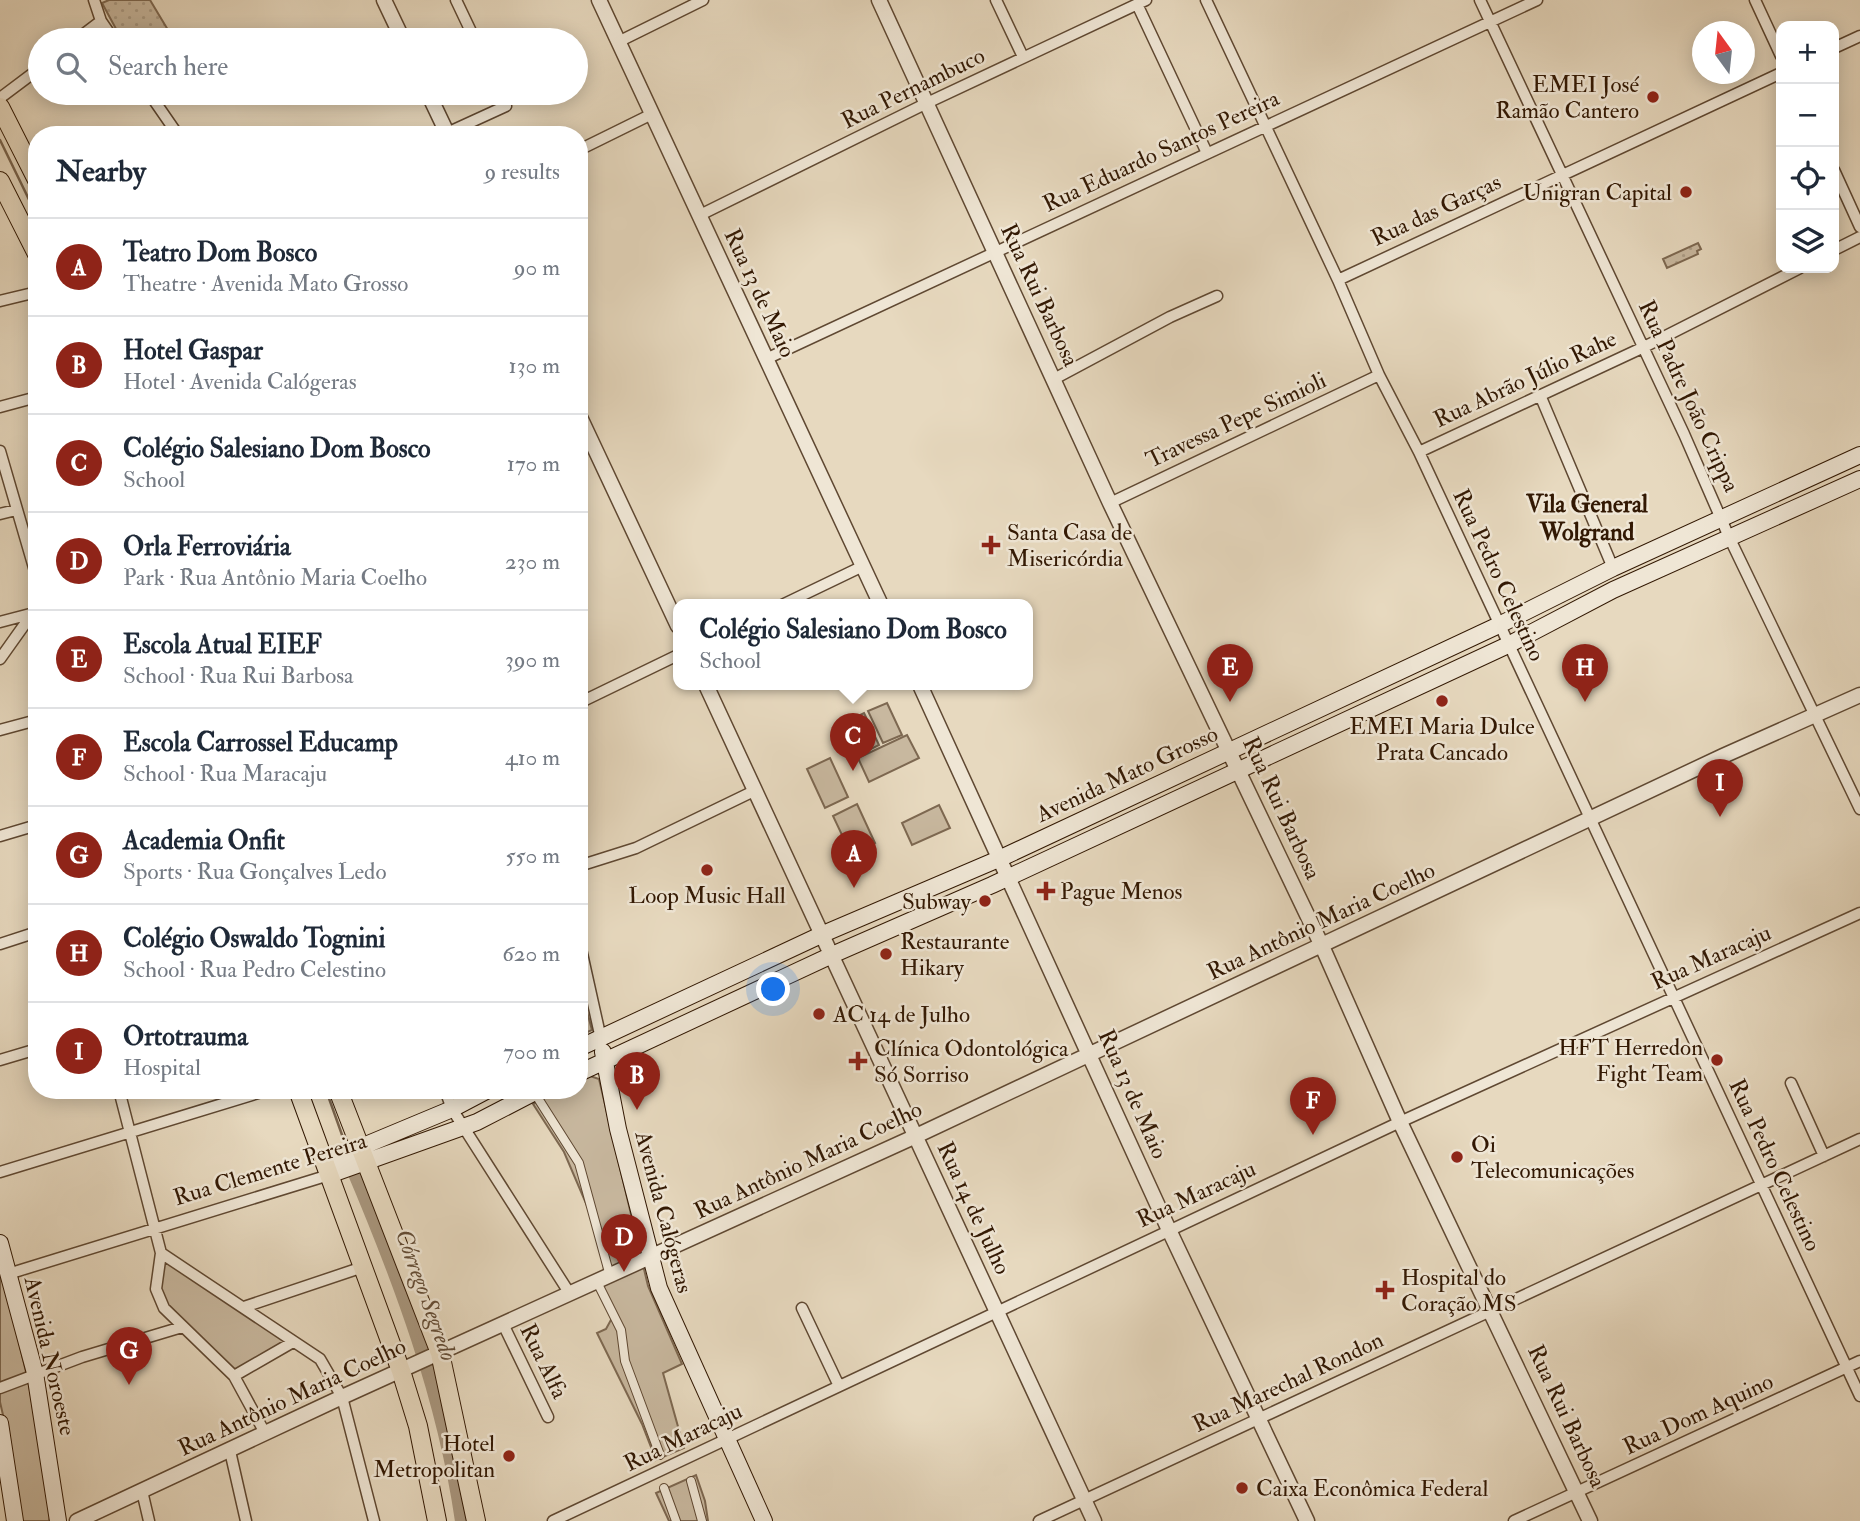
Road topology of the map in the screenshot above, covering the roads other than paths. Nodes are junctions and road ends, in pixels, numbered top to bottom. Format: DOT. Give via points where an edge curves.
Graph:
graph roads {
  1 [pos="94,0"];
  2 [pos="384,0"];
  3 [pos="456,0"];
  4 [pos="599,0"];
  5 [pos="703,0"];
  6 [pos="879,0"];
  7 [pos="996,0"];
  8 [pos="1206,0"];
  9 [pos="1480,0"];
  10 [pos="1537,0"];
  11 [pos="1755,0"];
  12 [pos="1142,2"];
  13 [pos="101,21"];
  14 [pos="1491,22"];
  15 [pos="92,28"];
  16 [pos="106,28"];
  17 [pos="397,28"];
  18 [pos="469,28"];
  19 [pos="1860,36"];
  20 [pos="618,42"];
  21 [pos="1776,45"];
  22 [pos="1839,46"];
  23 [pos="1023,57"];
  24 [pos="1776,75"];
  25 [pos="28,77"];
  26 [pos="0,98"];
  27 [pos="927,103"];
  28 [pos="157,105"];
  29 [pos="434,105"];
  30 [pos="506,105"];
  31 [pos="0,107"];
  32 [pos="652,114"];
  33 [pos="172,126"];
  34 [pos="443,126"];
  35 [pos="464,126"];
  36 [pos="1266,126"];
  37 [pos="588,146"];
  38 [pos="1207,153"];
  39 [pos="28,162"];
  40 [pos="1563,174"];
  41 [pos="0,181"];
  42 [pos="1839,181"];
  43 [pos="700,215"];
  44 [pos="1860,227"];
  45 [pos="28,236"];
  46 [pos="1860,237"];
  47 [pos="1839,248"];
  48 [pos="995,252"];
  49 [pos="1790,273"];
  50 [pos="1338,279"];
  51 [pos="28,294"];
  52 [pos="1217,296"];
  53 [pos="0,301"];
  54 [pos="1644,347"];
  55 [pos="766,359"];
  56 [pos="1379,375"];
  57 [pos="1054,379"];
  58 [pos="1539,396"];
  59 [pos="28,399"];
  60 [pos="0,407"];
  61 [pos="588,434"];
  62 [pos="0,451"];
  63 [pos="1419,452"];
  64 [pos="1860,455"];
  65 [pos="1860,479"];
  66 [pos="1110,503"];
  67 [pos="16,510"];
  68 [pos="0,514"];
  69 [pos="1722,517"];
  70 [pos="1729,537"];
  71 [pos="28,549"];
  72 [pos="861,567"];
  73 [pos="1613,568"];
  74 [pos="1613,590"];
  75 [pos="794,599"];
  76 [pos="878,599"];
  77 [pos="28,615"];
  78 [pos="673,615"];
  79 [pos="0,622"];
  80 [pos="28,622"];
  81 [pos="1499,625"];
  82 [pos="1508,645"];
  83 [pos="673,657"];
  84 [pos="0,659"];
  85 [pos="708,690"];
  86 [pos="922,690"];
  87 [pos="1860,695"];
  88 [pos="588,699"];
  89 [pos="1816,715"];
  90 [pos="28,722"];
  91 [pos="0,730"];
  92 [pos="1230,751"];
  93 [pos="1240,770"];
  94 [pos="755,790"];
  95 [pos="1860,809"];
  96 [pos="1590,820"];
  97 [pos="28,828"];
  98 [pos="0,836"];
  99 [pos="1001,858"];
  100 [pos="588,863"];
  101 [pos="1010,877"];
  102 [pos="1860,913"];
  103 [pos="823,934"];
  104 [pos="28,935"];
  105 [pos="0,944"];
  106 [pos="1322,946"];
  107 [pos="832,955"];
  108 [pos="588,980"];
  109 [pos="1673,998"];
  110 [pos="601,1039"];
  111 [pos="588,1044"];
  112 [pos="28,1052"];
  113 [pos="1091,1054"];
  114 [pos="0,1060"];
  115 [pos="604,1060"];
  116 [pos="588,1068"];
  117 [pos="1791,1083"];
  118 [pos="121,1099"];
  119 [pos="237,1099"];
  120 [pos="302,1099"];
  121 [pos="341,1099"];
  122 [pos="448,1099"];
  123 [pos="471,1099"];
  124 [pos="520,1099"];
  125 [pos="541,1099"];
  126 [pos="452,1109"];
  127 [pos="1400,1122"];
  128 [pos="464,1126"];
  129 [pos="129,1130"];
  130 [pos="916,1136"];
  131 [pos="1860,1139"];
  132 [pos="1824,1156"];
  133 [pos="357,1158"];
  134 [pos="331,1167"];
  135 [pos="0,1172"];
  136 [pos="1761,1185"];
  137 [pos="154,1229"];
  138 [pos="1169,1230"];
  139 [pos="0,1242"];
  140 [pos="161,1253"];
  141 [pos="649,1258"];
  142 [pos="363,1266"];
  143 [pos="8,1274"];
  144 [pos="603,1279"];
  145 [pos="570,1294"];
  146 [pos="244,1307"];
  147 [pos="802,1308"];
  148 [pos="997,1311"];
  149 [pos="1492,1311"];
  150 [pos="503,1324"];
  151 [pos="182,1327"];
  152 [pos="293,1342"];
  153 [pos="434,1356"];
  154 [pos="1860,1361"];
  155 [pos="1847,1367"];
  156 [pos="405,1369"];
  157 [pos="36,1373"];
  158 [pos="234,1376"];
  159 [pos="839,1386"];
  160 [pos="0,1388"];
  161 [pos="1860,1396"];
  162 [pos="342,1397"];
  163 [pos="548,1417"];
  164 [pos="1259,1419"];
  165 [pos="0,1423"];
  166 [pos="265,1433"];
  167 [pos="727,1439"];
  168 [pos="230,1451"];
  169 [pos="660,1455"];
  170 [pos="691,1481"];
  171 [pos="664,1488"];
  172 [pos="142,1491"];
  173 [pos="1577,1493"];
  174 [pos="1084,1501"];
  175 [pos="15,1521"];
  176 [pos="58,1521"];
  177 [pos="77,1521"];
  178 [pos="149,1521"];
  179 [pos="246,1521"];
  180 [pos="374,1521"];
  181 [pos="437,1521"];
  182 [pos="475,1521"];
  183 [pos="553,1521"];
  184 [pos="676,1521"];
  185 [pos="702,1521"];
  186 [pos="764,1521"];
  187 [pos="1039,1521"];
  188 [pos="1094,1521"];
  189 [pos="1307,1521"];
  190 [pos="1514,1521"];
  191 [pos="1590,1521"];
  1 -- 13 [label="street"];
  2 -- 17 [label="street"];
  3 -- 18 [label="street"];
  4 -- 20 [label="street, Rua 13 de Maio"];
  5 -- 20 [label="street"];
  6 -- 27 [label="street, Rua Rui Barbosa"];
  7 -- 23 [label="street"];
  8 -- 36 [label="street, Rua Pedro Celestino"];
  9 -- 14 [label="street, Rua Padre João Crippa"];
  10 -- 14 [label="street, Rua Eduardo Santos Pereira"];
  11 -- 21 [label="street"];
  12 -- 23 [label="street, Rua Pernambuco"];
  12 -- 38 [label="street"];
  13 -- 15 [label="street"];
  13 -- 16 [label="street"];
  14 -- 36 [label="street, Rua Eduardo Santos Pereira"];
  14 -- 40 [label="street, Rua Padre João Crippa"];
  19 -- 22 [label="street"];
  20 -- 32 [label="street, Rua 13 de Maio"];
  23 -- 27 [label="street, Rua Pernambuco"];
  24 -- 40 [label="street, Rua das Garças"];
  25 -- 26 [label="street"];
  27 -- 43 [label="street, Rua Pernambuco"];
  27 -- 48 [label="street, Rua Rui Barbosa"];
  28 -- 33 [label="street"];
  29 -- 34 [label="street"];
  30 -- 35 [label="street"];
  31 -- 39 [label="main road"];
  32 -- 37 [label="street"];
  32 -- 43 [label="street, Rua 13 de Maio"];
  36 -- 38 [label="street, Rua Eduardo Santos Pereira"];
  36 -- 50 [label="street, Rua Pedro Celestino"];
  38 -- 48 [label="street, Rua Eduardo Santos Pereira"];
  40 -- 50 [label="street, Rua das Garças"];
  40 -- 54 [label="street, Rua Padre João Crippa"];
  41 -- 45 [label="main road"];
  42 -- 44 [label="street"];
  43 -- 55 [label="street, Rua 13 de Maio"];
  46 -- 47 [label="street"];
  48 -- 55 [label="street, Rua Eduardo Santos Pereira"];
  48 -- 57 [label="street, Rua Rui Barbosa"];
  49 -- 54 [label="street, Rua Abrão Júlio Rahe"];
  50 -- 56 [label="street, Rua Pedro Celestino"];
  51 -- 53 [label="street"];
  52 -- 57 [label="street"];
  54 -- 58 [label="street, Rua Abrão Júlio Rahe"];
  54 -- 69 [label="street, Rua Padre João Crippa"];
  55 -- 72 [label="street, Rua 13 de Maio"];
  56 -- 63 [label="street, Rua Pedro Celestino"];
  56 -- 66 [label="street, Travessa Pepe Simioli"];
  57 -- 66 [label="street, Rua Rui Barbosa"];
  58 -- 63 [label="street, Rua Abrão Júlio Rahe"];
  58 -- 73 [label="street"];
  59 -- 60 [label="street"];
  61 -- 78 [label="street"];
  62 -- 67 [label="street"];
  63 -- 81 [label="street, Rua Pedro Celestino"];
  64 -- 69 [label="main road, Avenida Mato Grosso"];
  65 -- 70 [label="main road, Avenida Mato Grosso"];
  66 -- 92 [label="street, Rua Rui Barbosa"];
  67 -- 68 [label="street"];
  67 -- 71 [label="street"];
  69 -- 70 [label="street, Rua Padre João Crippa"];
  69 -- 73 [label="main road, Avenida Mato Grosso"];
  70 -- 74 [label="main road, Avenida Mato Grosso"];
  70 -- 89 [label="street, Rua Padre João Crippa"];
  72 -- 75 [label="street"];
  72 -- 76 [label="street, Rua 13 de Maio"];
  73 -- 74 [label="main road" via="1617,576"];
  73 -- 81 [label="main road, Avenida Mato Grosso"];
  74 -- 82 [label="main road, Avenida Mato Grosso"];
  77 -- 79 [label="street"];
  80 -- 84 [label="street"];
  81 -- 82 [label="street, Rua Pedro Celestino"];
  81 -- 92 [label="main road, Avenida Mato Grosso"];
  82 -- 93 [label="main road, Avenida Mato Grosso"];
  82 -- 96 [label="street, Rua Pedro Celestino"];
  83 -- 88 [label="street"];
  85 -- 94 [label="street, Rua 14 de Julho"];
  86 -- 99 [label="street, Rua 13 de Maio"];
  87 -- 89 [label="street, Rua Antônio Maria Coelho"];
  89 -- 95 [label="street, Rua Padre João Crippa"];
  89 -- 96 [label="street, Rua Antônio Maria Coelho"];
  90 -- 91 [label="street"];
  92 -- 93 [label="street, Rua Rui Barbosa"];
  92 -- 99 [label="main road, Avenida Mato Grosso"];
  93 -- 101 [label="main road, Avenida Mato Grosso"];
  93 -- 106 [label="street, Rua Rui Barbosa"];
  94 -- 100 [label="street" via="636,848"];
  94 -- 103 [label="street, Rua 14 de Julho"];
  96 -- 106 [label="street, Rua Antônio Maria Coelho"];
  96 -- 109 [label="street, Rua Pedro Celestino"];
  97 -- 98 [label="street"];
  99 -- 101 [label="street, Rua 13 de Maio"];
  99 -- 103 [label="main road, Avenida Mato Grosso"];
  101 -- 107 [label="main road, Avenida Mato Grosso"];
  101 -- 113 [label="street, Rua 13 de Maio"];
  102 -- 109 [label="street, Rua Maracaju"];
  103 -- 107 [label="street, Rua 14 de Julho"];
  103 -- 110 [label="main road, Avenida Mato Grosso"];
  104 -- 105 [label="street"];
  106 -- 113 [label="street, Rua Antônio Maria Coelho"];
  106 -- 127 [label="street, Rua Rui Barbosa"];
  107 -- 115 [label="main road, Avenida Mato Grosso"];
  107 -- 130 [label="street, Rua 14 de Julho"];
  108 -- 110 [label="street, Avenida Calógeras"];
  109 -- 127 [label="street, Rua Maracaju"];
  109 -- 136 [label="street, Rua Pedro Celestino"];
  110 -- 111 [label="main road"];
  110 -- 115 [label="main road, Avenida Calógeras"];
  112 -- 114 [label="street"];
  113 -- 130 [label="street, Rua Antônio Maria Coelho"];
  113 -- 138 [label="street, Rua 13 de Maio"];
  115 -- 116 [label="main road"];
  115 -- 141 [label="main road, Avenida Calógeras"];
  117 -- 132 [label="street"];
  118 -- 129 [label="street"];
  119 -- 129 [label="street"];
  120 -- 134 [label="main road"];
  121 -- 133 [label="main road"];
  122 -- 126 [label="street"];
  123 -- 126 [label="main road, Rua Clemente Pereira"];
  124 -- 128 [label="main road, Rua Clemente Pereira"];
  125 -- 144 [label="street" via="579,1163"];
  126 -- 128 [label="street"];
  126 -- 133 [label="main road, Rua Clemente Pereira"];
  127 -- 138 [label="street, Rua Maracaju"];
  127 -- 149 [label="street, Rua Rui Barbosa"];
  128 -- 133 [label="main road, Rua Clemente Pereira"];
  128 -- 145 [label="street"];
  129 -- 135 [label="street"];
  129 -- 137 [label="street"];
  130 -- 141 [label="street, Rua Antônio Maria Coelho"];
  130 -- 148 [label="street, Rua 14 de Julho"];
  131 -- 132 [label="street, Rua Marechal Rondon"];
  132 -- 136 [label="street, Rua Marechal Rondon"];
  133 -- 134 [label="main road, Rua Clemente Pereira"];
  133 -- 153 [label="main road"];
  134 -- 137 [label="street, Rua Clemente Pereira"];
  134 -- 142 [label="main road"];
  136 -- 149 [label="street, Rua Marechal Rondon"];
  136 -- 155 [label="street, Rua Pedro Celestino"];
  137 -- 140 [label="street"];
  137 -- 143 [label="street, Rua Clemente Pereira"];
  138 -- 148 [label="street, Rua Maracaju"];
  138 -- 164 [label="street, Rua 13 de Maio"];
  139 -- 143 [label="main road, Avenida Noroeste"];
  140 -- 146 [label="street"];
  140 -- 151 [label="street" via="156,1289 164,1308"];
  141 -- 144 [label="street, Rua Antônio Maria Coelho"];
  141 -- 167 [label="main road, Avenida Calógeras" via="669,1314"];
  142 -- 146 [label="street"];
  142 -- 156 [label="main road"];
  143 -- 157 [label="main road, Avenida Noroeste"];
  144 -- 145 [label="street, Rua Antônio Maria Coelho"];
  144 -- 169 [label="street" via="621,1331 625,1362"];
  145 -- 150 [label="street, Rua Antônio Maria Coelho"];
  146 -- 152 [label="street"];
  147 -- 159 [label="street"];
  148 -- 159 [label="street, Rua Maracaju"];
  148 -- 174 [label="street, Rua 14 de Julho"];
  149 -- 164 [label="street, Rua Marechal Rondon"];
  149 -- 173 [label="street, Rua Rui Barbosa"];
  150 -- 153 [label="street, Rua Antônio Maria Coelho"];
  150 -- 163 [label="street, Rua Alfa"];
  151 -- 157 [label="street"];
  151 -- 158 [label="street"];
  152 -- 158 [label="street"];
  152 -- 162 [label="street" via="320,1359"];
  153 -- 156 [label="street, Rua Antônio Maria Coelho"];
  153 -- 182 [label="main road"];
  154 -- 155 [label="street, Rua Dom Aquino"];
  155 -- 161 [label="street, Rua Pedro Celestino"];
  155 -- 173 [label="street, Rua Dom Aquino"];
  156 -- 162 [label="street, Rua Antônio Maria Coelho"];
  156 -- 181 [label="main road"];
  157 -- 160 [label="street"];
  157 -- 176 [label="main road, Avenida Noroeste"];
  158 -- 166 [label="street"];
  159 -- 167 [label="street, Rua Maracaju"];
  162 -- 166 [label="street, Rua Antônio Maria Coelho"];
  162 -- 180 [label="street"];
  164 -- 174 [label="street, Rua Marechal Rondon"];
  164 -- 189 [label="street, Rua 13 de Maio"];
  165 -- 175 [label="main road"];
  166 -- 168 [label="street, Rua Antônio Maria Coelho"];
  167 -- 183 [label="street, Rua Maracaju"];
  167 -- 186 [label="main road, Avenida Calógeras"];
  168 -- 172 [label="street, Rua Antônio Maria Coelho"];
  168 -- 179 [label="street"];
  170 -- 185 [label="street"];
  171 -- 184 [label="street"];
  172 -- 177 [label="street, Rua Antônio Maria Coelho"];
  172 -- 178 [label="street"];
  173 -- 190 [label="street, Rua Dom Aquino"];
  173 -- 191 [label="street, Rua Rui Barbosa"];
  174 -- 187 [label="street, Rua Marechal Rondon"];
  174 -- 188 [label="street, Rua 14 de Julho"];
}
